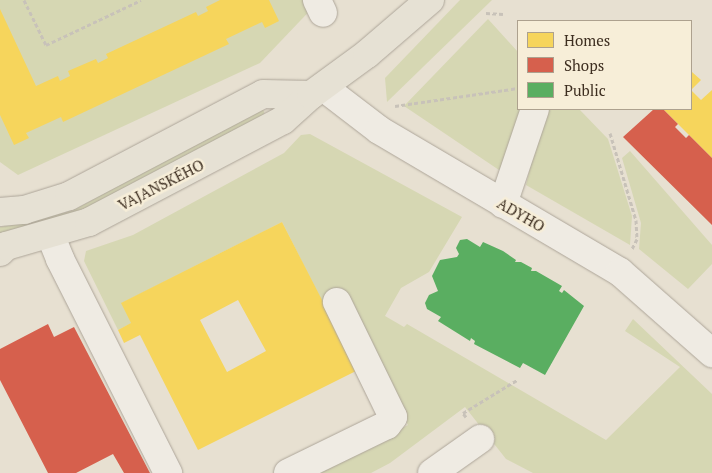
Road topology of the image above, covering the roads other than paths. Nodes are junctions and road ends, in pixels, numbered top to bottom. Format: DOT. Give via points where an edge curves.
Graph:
graph roads {
  1 [pos="430,0"];
  2 [pos="317,91"];
  3 [pos="535,110"];
  4 [pos="503,204"];
  5 [pos="0,212"];
  6 [pos="50,234"];
  7 [pos="0,252"];
  8 [pos="338,302"];
  9 [pos="712,353"];
  10 [pos="480,439"];
  11 [pos="168,473"];
  12 [pos="288,473"];
  13 [pos="432,473"];
  1 -- 2 [label="main road, VAJANSKÉHO" via="367,54"];
  2 -- 4 [label="street, ADYHO"];
  2 -- 5 [label="main road" via="263,94 68,196 24,210"];
  2 -- 6 [label="main road, VAJANSKÉHO" via="283,120 191,170 89,222"];
  3 -- 4 [label="street"];
  4 -- 9 [label="street, ADYHO" via="620,272"];
  6 -- 7 [label="main road, VAJANSKÉHO" via="6,246"];
  6 -- 11 [label="street"];
  8 -- 12 [label="street" via="393,417 387,425"];
  10 -- 13 [label="street"];
}
